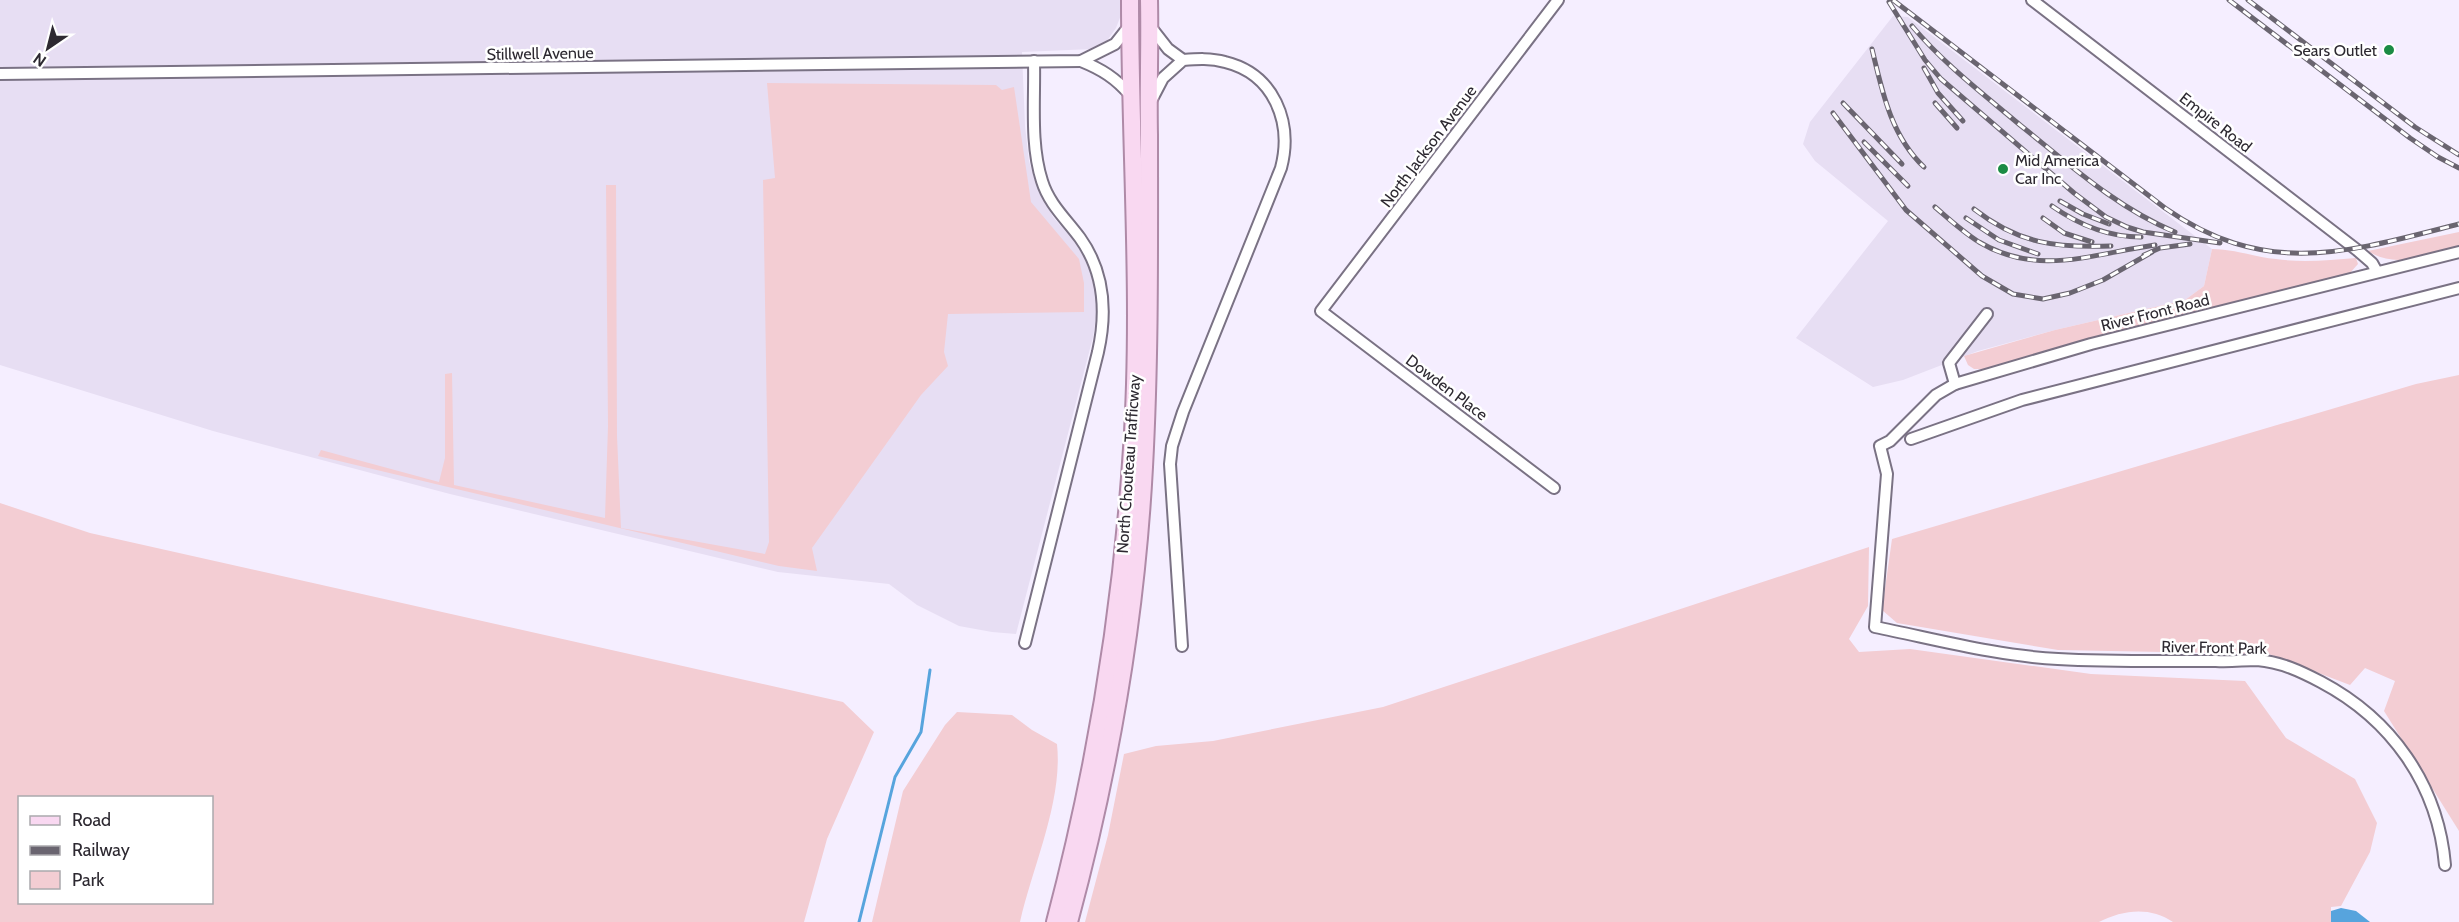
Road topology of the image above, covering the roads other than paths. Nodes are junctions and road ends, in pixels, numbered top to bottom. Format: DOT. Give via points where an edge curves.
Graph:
graph roads {
  1 [pos="1130,0"];
  2 [pos="1149,0"];
  3 [pos="1558,0"];
  4 [pos="2032,0"];
  5 [pos="1130,25"];
  6 [pos="1149,25"];
  7 [pos="1183,60"];
  8 [pos="1034,61"];
  9 [pos="1081,61"];
  10 [pos="0,74"];
  11 [pos="1131,96"];
  12 [pos="1148,107"];
  13 [pos="2459,252"];
  14 [pos="2377,272"];
  15 [pos="2459,288"];
  16 [pos="1321,311"];
  17 [pos="1987,314"];
  18 [pos="1954,384"];
  19 [pos="1911,439"];
  20 [pos="1554,488"];
  21 [pos="1123,613"];
  22 [pos="1875,627"];
  23 [pos="1025,643"];
  24 [pos="1182,646"];
  25 [pos="2445,865"];
  26 [pos="1055,922"];
  27 [pos="1070,922"];
  1 -- 5 [label="main road, North Chouteau Trafficway"];
  2 -- 6 [label="main road, North Chouteau Trafficway"];
  3 -- 16 [label="street, North Jackson Avenue"];
  4 -- 14 [label="street, Empire Road" via="2356,250"];
  5 -- 9 [label="street, Stillwell Avenue" via="1115,44"];
  5 -- 11 [label="main road, North Chouteau Trafficway"];
  6 -- 7 [label="street" via="1168,49"];
  6 -- 12 [label="main road, North Chouteau Trafficway"];
  7 -- 12 [label="street, North Chouteau Trafficway" via="1163,78"];
  7 -- 24 [label="street" via="1225,62 1249,73 1279,106 1286,135 1281,168 1172,446"];
  8 -- 9 [label="street, Stillwell Avenue"];
  8 -- 10 [label="street, Stillwell Avenue"];
  8 -- 23 [label="street" via="1036,150 1042,181 1053,204 1093,260 1104,312 1098,352"];
  9 -- 11 [label="street, Stillwell Avenue" via="1103,70"];
  11 -- 21 [label="main road, North Chouteau Trafficway" via="1135,362"];
  12 -- 21 [label="main road, North Chouteau Trafficway" via="1150,302 1144,469"];
  13 -- 14 [label="street, River Front Road"];
  14 -- 18 [label="street, River Front Road" via="2091,344"];
  15 -- 19 [label="street" via="2022,400"];
  16 -- 20 [label="street, Dowden Place"];
  17 -- 18 [label="street" via="1949,363"];
  18 -- 22 [label="street, River Front Road" via="1936,395 1890,441 1880,446 1887,474"];
  21 -- 26 [label="main road, North Chouteau Trafficway"];
  21 -- 27 [label="main road, North Chouteau Trafficway" via="1102,784"];
  22 -- 25 [label="street, River Front Park" via="2056,659 2258,660 2297,669 2363,709 2400,746 2423,783"];
}
